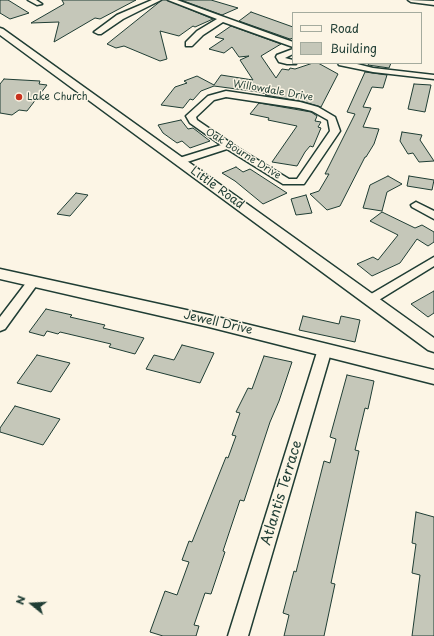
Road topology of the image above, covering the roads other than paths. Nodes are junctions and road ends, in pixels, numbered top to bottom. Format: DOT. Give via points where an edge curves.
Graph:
graph roads {
  1 [pos="31,0"];
  2 [pos="158,0"];
  3 [pos="171,0"];
  4 [pos="411,0"];
  5 [pos="434,3"];
  6 [pos="39,4"];
  7 [pos="223,19"];
  8 [pos="0,31"];
  9 [pos="98,32"];
  10 [pos="189,44"];
  11 [pos="292,45"];
  12 [pos="292,51"];
  13 [pos="292,62"];
  14 [pos="346,64"];
  15 [pos="434,76"];
  16 [pos="191,116"];
  17 [pos="232,147"];
  18 [pos="183,164"];
  19 [pos="300,182"];
  20 [pos="416,205"];
  21 [pos="434,216"];
  22 [pos="434,261"];
  23 [pos="0,274"];
  24 [pos="33,282"];
  25 [pos="370,300"];
  26 [pos="0,326"];
  27 [pos="434,346"];
  28 [pos="325,349"];
  29 [pos="434,377"];
  30 [pos="238,636"];
  1 -- 6 [label="street"];
  2 -- 9 [label="street" via="120,17"];
  3 -- 7 [label="street"];
  4 -- 5 [label="street"];
  7 -- 10 [label="street" via="200,33"];
  7 -- 11 [label="street"];
  8 -- 18 [label="street, Little Road"];
  12 -- 13 [label="street" via="280,57"];
  14 -- 15 [label="street" via="373,70"];
  16 -- 17 [label="street, Oak Bourne Drive" via="192,121 198,126"];
  16 -- 19 [label="street, Willowdale Drive" via="211,98 226,94 300,105 315,109 332,119 335,131"];
  17 -- 18 [label="street"];
  17 -- 19 [label="street, Oak Bourne Drive" via="287,182"];
  18 -- 25 [label="street, Little Road"];
  20 -- 21 [label="street"];
  22 -- 25 [label="street"];
  23 -- 24 [label="street, Jewell Drive"];
  24 -- 26 [label="street"];
  24 -- 28 [label="street, Jewell Drive"];
  25 -- 27 [label="street, Little Road"];
  28 -- 29 [label="street, Jewell Drive"];
  28 -- 30 [label="street, Atlantis Terrace"];
}
